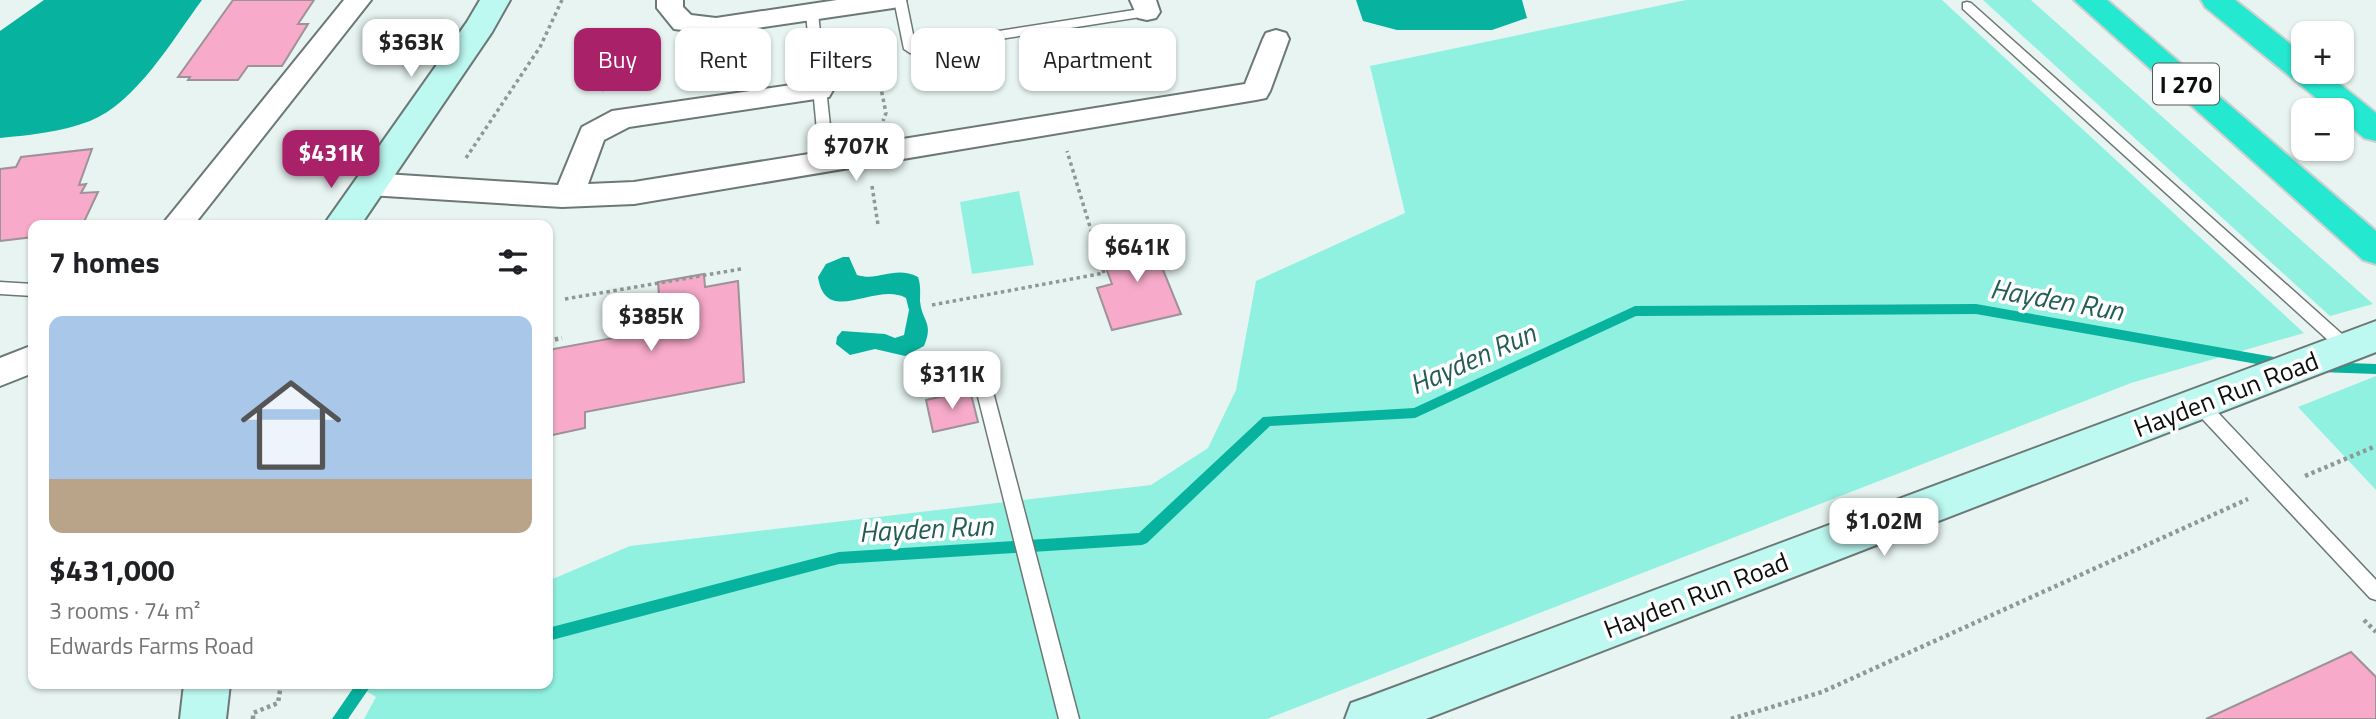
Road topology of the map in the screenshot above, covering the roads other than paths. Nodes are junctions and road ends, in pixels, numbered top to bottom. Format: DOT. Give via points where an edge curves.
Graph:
graph roads {
  1 [pos="358,0"];
  2 [pos="495,0"];
  3 [pos="670,0"];
  4 [pos="2089,0"];
  5 [pos="2216,0"];
  6 [pos="892,1"];
  7 [pos="1145,6"];
  8 [pos="1967,6"];
  9 [pos="812,13"];
  10 [pos="813,28"];
  11 [pos="1276,39"];
  12 [pos="2291,61"];
  13 [pos="2320,84"];
  14 [pos="812,91"];
  15 [pos="819,91"];
  16 [pos="2376,130"];
  17 [pos="827,163"];
  18 [pos="369,184"];
  19 [pos="569,196"];
  20 [pos="181,220"];
  21 [pos="345,220"];
  22 [pos="2376,251"];
  23 [pos="0,288"];
  24 [pos="28,290"];
  25 [pos="2361,341"];
  26 [pos="28,360"];
  27 [pos="979,369"];
  28 [pos="0,373"];
  29 [pos="2199,404"];
  30 [pos="2376,592"];
  31 [pos="206,689"];
  32 [pos="203,719"];
  33 [pos="1069,719"];
  34 [pos="1368,719"];
  1 -- 20 [label="street"];
  2 -- 18 [label="main road"];
  3 -- 9 [label="street" via="670,8 683,23 716,26"];
  4 -- 22 [label="highway, I 270"];
  5 -- 12 [label="highway"];
  6 -- 7 [label="lane" via="910,49"];
  6 -- 9 [label="street"];
  8 -- 25 [label="lane"];
  9 -- 10 [label="lane"];
  11 -- 17 [label="street" via="1256,91"];
  13 -- 16 [label="highway"];
  14 -- 19 [label="street" via="622,118 592,134"];
  15 -- 17 [label="lane"];
  17 -- 19 [label="street" via="634,193"];
  18 -- 19 [label="street"];
  18 -- 21 [label="main road"];
  23 -- 24 [label="lane"];
  25 -- 29 [label="main road, Hayden Run Road"];
  26 -- 28 [label="street"];
  27 -- 33 [label="lane"];
  29 -- 30 [label="lane"];
  29 -- 34 [label="main road, Hayden Run Road"];
  31 -- 32 [label="main road"];
}
